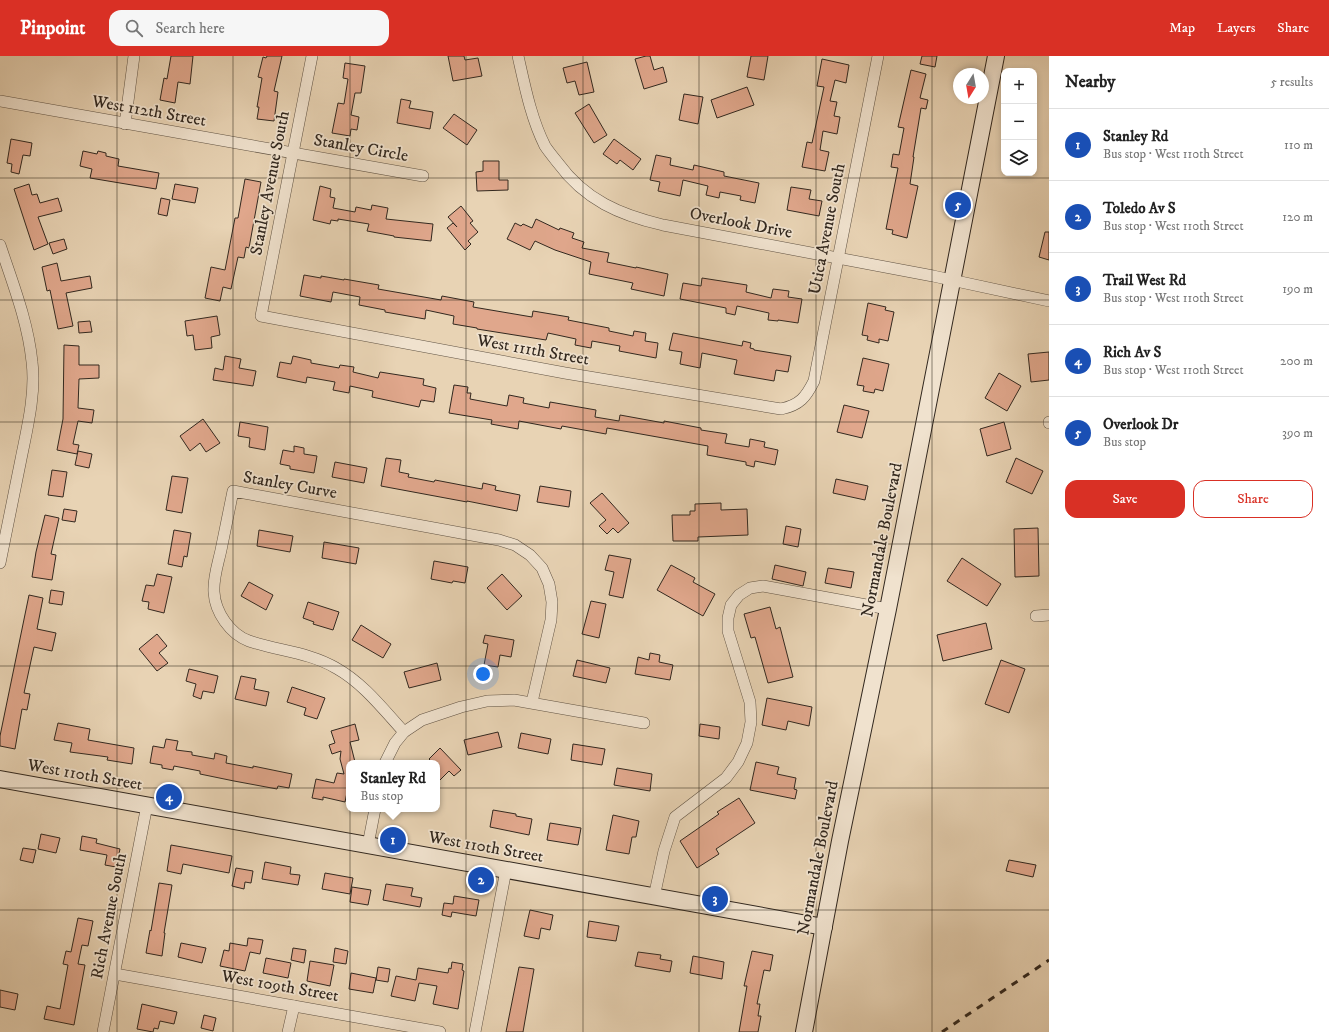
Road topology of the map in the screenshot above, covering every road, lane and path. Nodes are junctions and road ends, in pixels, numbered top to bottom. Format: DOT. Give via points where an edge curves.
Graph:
graph roads {
  1 [pos="134,56"];
  2 [pos="312,56"];
  3 [pos="518,56"];
  4 [pos="878,56"];
  5 [pos="996,56"];
  6 [pos="0,101"];
  7 [pos="125,124"];
  8 [pos="293,153"];
  9 [pos="423,176"];
  10 [pos="0,245"];
  11 [pos="838,258"];
  12 [pos="951,280"];
  13 [pos="1049,301"];
  14 [pos="261,316"];
  15 [pos="799,403"];
  16 [pos="0,564"];
  17 [pos="888,609"];
  18 [pos="1049,615"];
  19 [pos="1036,616"];
  20 [pos="532,702"];
  21 [pos="644,723"];
  22 [pos="404,732"];
  23 [pos="386,760"];
  24 [pos="0,779"];
  25 [pos="147,805"];
  26 [pos="374,812"];
  27 [pos="368,845"];
  28 [pos="506,870"];
  29 [pos="654,897"];
  30 [pos="824,927"];
  31 [pos="115,974"];
  32 [pos="294,1006"];
  33 [pos="103,1032"];
  34 [pos="288,1032"];
  35 [pos="440,1032"];
  36 [pos="475,1032"];
  37 [pos="804,1032"];
  1 -- 7 [label="street"];
  2 -- 8 [label="street, Stanley Avenue South"];
  3 -- 11 [label="street, Overlook Drive" via="532,114 546,147 563,170 584,191 608,207 635,218 663,225"];
  4 -- 11 [label="street, Utica Avenue South"];
  5 -- 12 [label="street, Normandale Boulevard"];
  6 -- 7 [label="street, West 112th Street"];
  7 -- 8 [label="street, West 112th Street"];
  8 -- 9 [label="street, Stanley Circle"];
  8 -- 14 [label="street, Stanley Avenue South"];
  10 -- 16 [label="street" via="26,325 32,364 32,396"];
  11 -- 12 [label="street, Overlook Drive"];
  11 -- 15 [label="street, Utica Avenue South" via="814,381 808,394"];
  12 -- 13 [label="street, Overlook Drive"];
  12 -- 17 [label="street, Normandale Boulevard"];
  14 -- 15 [label="street, West 111th Street" via="565,373 773,408 781,409"];
  17 -- 29 [label="street" via="763,586 750,588 731,605 728,631 750,702 751,722 747,743 738,762 726,778 676,817 664,851"];
  17 -- 30 [label="street, Normandale Boulevard"];
  18 -- 19 [label="street"];
  20 -- 21 [label="street"];
  20 -- 22 [label="street" via="487,701 422,720"];
  20 -- 22 [label="street, Stanley Curve" via="552,602 549,584 542,568 525,552 515,545 498,540 234,491 215,576 216,607 224,621 234,632 247,640 308,656 336,667 355,680"];
  22 -- 23 [label="street"];
  24 -- 25 [label="street, West 110th Street"];
  25 -- 27 [label="street, West 110th Street"];
  25 -- 31 [label="street, Rich Avenue South"];
  26 -- 27 [label="street"];
  27 -- 28 [label="street, West 110th Street"];
  28 -- 29 [label="street, West 110th Street"];
  28 -- 36 [label="street"];
  29 -- 30 [label="street, West 110th Street"];
  30 -- 37 [label="street, Normandale Boulevard"];
  31 -- 32 [label="street, West 109th Street"];
  31 -- 33 [label="street, Rich Avenue South"];
  32 -- 34 [label="street"];
  32 -- 35 [label="street, West 109th Street"];
}
